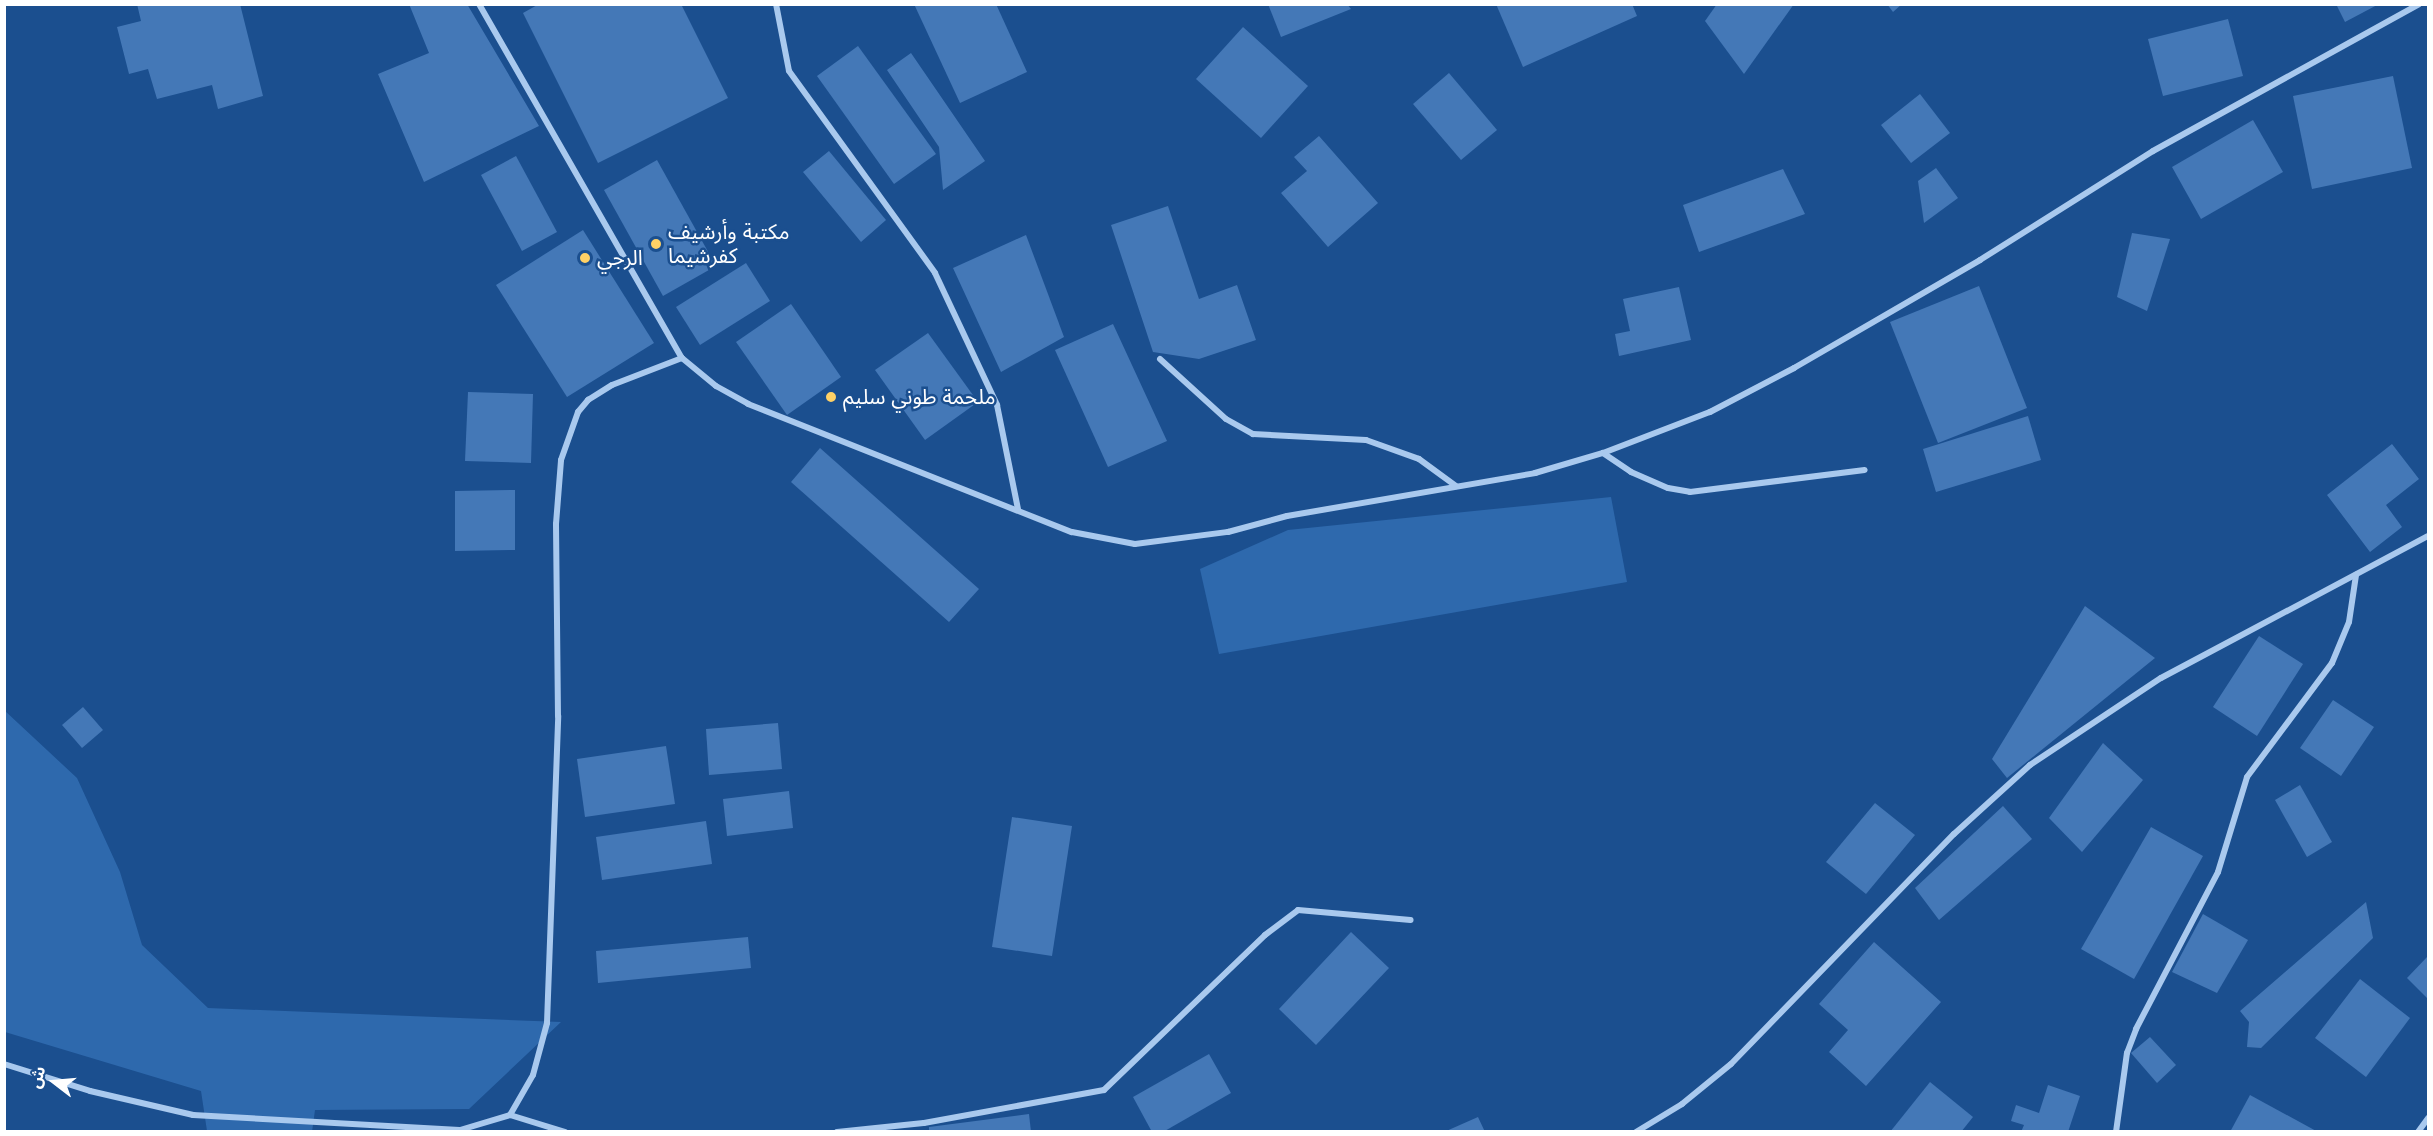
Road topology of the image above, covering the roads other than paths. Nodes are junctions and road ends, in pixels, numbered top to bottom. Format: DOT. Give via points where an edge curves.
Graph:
graph roads {
  1 [pos="479,4"];
  2 [pos="776,4"];
  3 [pos="2419,4"];
  4 [pos="682,358"];
  5 [pos="1160,359"];
  6 [pos="1603,453"];
  7 [pos="1864,470"];
  8 [pos="1456,486"];
  9 [pos="1018,509"];
  10 [pos="2428,536"];
  11 [pos="2356,575"];
  12 [pos="1411,920"];
  13 [pos="4,1064"];
  14 [pos="510,1115"];
  15 [pos="2428,1118"];
  16 [pos="565,1131"];
  17 [pos="837,1131"];
  18 [pos="1636,1131"];
  19 [pos="2116,1131"];
  20 [pos="2418,1131"];
  1 -- 4 [label="street"];
  2 -- 9 [label="street" via="789,71 934,273 997,405"];
  3 -- 6 [label="street" via="2153,151 1980,260 1794,369 1710,412"];
  4 -- 9 [label="street" via="716,386 748,404"];
  4 -- 14 [label="street" via="612,385 588,400 578,412 561,460 556,524 558,716 547,1023 533,1075"];
  5 -- 8 [label="street" via="1226,419 1253,434 1366,440 1419,459"];
  6 -- 7 [label="street" via="1631,472 1668,488 1690,492"];
  6 -- 8 [label="street" via="1535,473"];
  8 -- 9 [label="street" via="1287,516 1228,532 1135,544 1072,532"];
  10 -- 11 [label="street"];
  11 -- 18 [label="street" via="2161,678 2030,765 1954,834 1731,1064 1682,1104"];
  11 -- 19 [label="street" via="2349,622 2332,663 2247,777 2218,872 2136,1029 2127,1053"];
  12 -- 17 [label="street" via="1298,910 1264,935 1104,1090 924,1124"];
  13 -- 14 [label="street" via="90,1091 193,1115 460,1130"];
  14 -- 16 [label="street"];
  15 -- 20 [label="street"];
}
